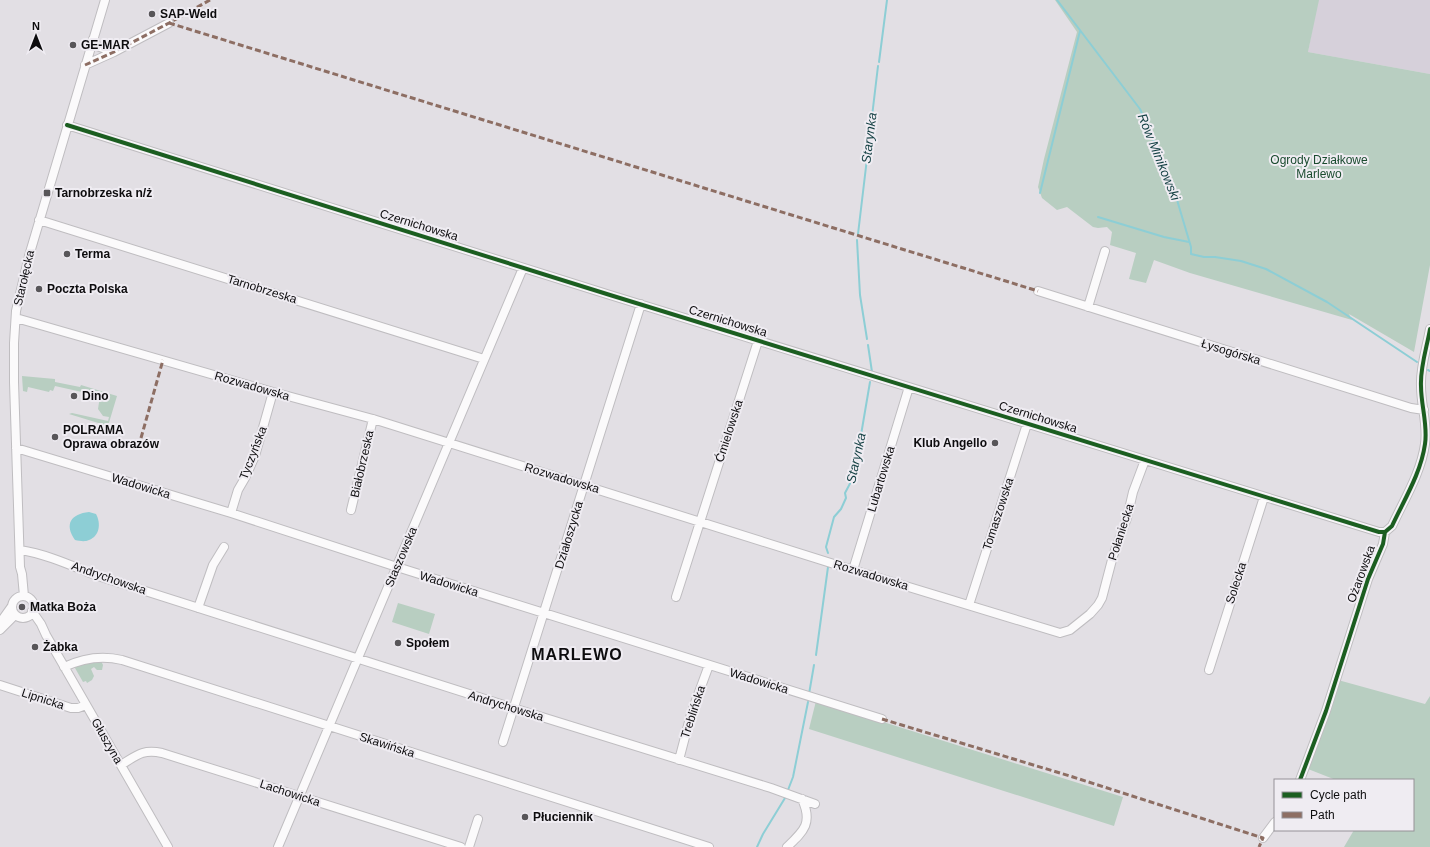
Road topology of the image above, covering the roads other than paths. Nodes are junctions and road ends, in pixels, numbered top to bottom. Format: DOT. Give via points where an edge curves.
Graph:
graph roads {
  1 [pos="105,0"];
  2 [pos="169,24"];
  3 [pos="93,39"];
  4 [pos="114,52"];
  5 [pos="85,65"];
  6 [pos="67,125"];
  7 [pos="39,220"];
  8 [pos="1105,251"];
  9 [pos="523,268"];
  10 [pos="1038,291"];
  11 [pos="641,304"];
  12 [pos="1088,307"];
  13 [pos="16,318"];
  14 [pos="1430,329"];
  15 [pos="758,341"];
  16 [pos="484,359"];
  17 [pos="909,387"];
  18 [pos="273,392"];
  19 [pos="1424,410"];
  20 [pos="373,419"];
  21 [pos="1026,424"];
  22 [pos="448,443"];
  23 [pos="16,448"];
  24 [pos="1145,460"];
  25 [pos="584,485"];
  26 [pos="1264,497"];
  27 [pos="351,510"];
  28 [pos="230,513"];
  29 [pos="700,521"];
  30 [pos="1385,532"];
  31 [pos="224,547"];
  32 [pos="20,550"];
  33 [pos="396,567"];
  34 [pos="853,570"];
  35 [pos="20,597"];
  36 [pos="676,597"];
  37 [pos="969,605"];
  38 [pos="1098,605"];
  39 [pos="12,606"];
  40 [pos="198,608"];
  41 [pos="29,614"];
  42 [pos="544,614"];
  43 [pos="15,615"];
  44 [pos="0,623"];
  45 [pos="0,630"];
  46 [pos="358,659"];
  47 [pos="709,665"];
  48 [pos="64,667"];
  49 [pos="1209,670"];
  50 [pos="0,686"];
  51 [pos="86,705"];
  52 [pos="513,708"];
  53 [pos="882,719"];
  54 [pos="329,726"];
  55 [pos="503,742"];
  56 [pos="679,760"];
  57 [pos="121,765"];
  58 [pos="1300,779"];
  59 [pos="300,796"];
  60 [pos="802,800"];
  61 [pos="815,804"];
  62 [pos="478,819"];
  63 [pos="1274,823"];
  64 [pos="1263,838"];
  65 [pos="168,847"];
  66 [pos="278,847"];
  67 [pos="461,847"];
  68 [pos="469,847"];
  69 [pos="709,847"];
  70 [pos="786,847"];
  1 -- 3 [label="street, Starołęcka"];
  2 -- 4 [label="street"];
  3 -- 4 [label="street" via="97,46"];
  3 -- 5 [label="street, Starołęcka"];
  4 -- 5 [label="street"];
  5 -- 6 [label="street, Starołęcka"];
  6 -- 7 [label="street, Starołęcka"];
  6 -- 9 [label="street, Czernichowska"];
  7 -- 13 [label="street, Starołęcka" via="21,284"];
  7 -- 16 [label="street, Tarnobrzeska"];
  8 -- 12 [label="street"];
  9 -- 11 [label="street, Czernichowska"];
  9 -- 16 [label="street, Staszowska"];
  10 -- 12 [label="street, Łysogórska"];
  11 -- 15 [label="street, Czernichowska"];
  11 -- 25 [label="street, Działoszycka"];
  12 -- 19 [label="street, Łysogórska"];
  13 -- 18 [label="street, Rozwadowska"];
  13 -- 23 [label="street, Starołęcka"];
  14 -- 19 [label="street, Ożarowska" via="1421,383"];
  15 -- 17 [label="street, Czernichowska"];
  15 -- 29 [label="street, Ćmielowska"];
  16 -- 22 [label="street, Staszowska"];
  17 -- 21 [label="street, Czernichowska"];
  17 -- 34 [label="street, Lubartowska"];
  18 -- 20 [label="street, Rozwadowska"];
  18 -- 28 [label="street, Tyczyńska" via="255,456"];
  19 -- 30 [label="street, Ożarowska" via="1426,439 1421,464 1392,526"];
  20 -- 22 [label="street, Rozwadowska"];
  20 -- 27 [label="street, Białobrzeska"];
  21 -- 24 [label="street, Czernichowska"];
  21 -- 37 [label="street, Tomaszowska"];
  22 -- 25 [label="street, Rozwadowska"];
  22 -- 33 [label="street, Staszowska"];
  23 -- 28 [label="street, Wadowicka"];
  23 -- 32 [label="street, Starołęcka"];
  24 -- 26 [label="street, Czernichowska"];
  24 -- 38 [label="street, Połaniecka" via="1133,492 1105,590"];
  25 -- 29 [label="street, Rozwadowska"];
  25 -- 42 [label="street, Działoszycka"];
  26 -- 30 [label="street, Czernichowska"];
  26 -- 49 [label="street, Solecka"];
  28 -- 33 [label="street, Wadowicka"];
  29 -- 34 [label="street, Rozwadowska"];
  29 -- 36 [label="street, Ćmielowska"];
  30 -- 58 [label="street, Ożarowska" via="1326,711"];
  31 -- 40 [label="street" via="213,565"];
  32 -- 35 [label="street, Starołęcka"];
  32 -- 40 [label="street, Andrychowska"];
  33 -- 42 [label="street, Wadowicka"];
  33 -- 46 [label="street, Staszowska"];
  34 -- 37 [label="street, Rozwadowska"];
  35 -- 39 [label="street"];
  35 -- 41 [label="street" via="32,602"];
  37 -- 38 [label="street, Rozwadowska" via="1060,633 1070,630"];
  39 -- 43 [label="street"];
  39 -- 44 [label="street"];
  40 -- 46 [label="street, Andrychowska"];
  41 -- 43 [label="street" via="21,618"];
  41 -- 48 [label="street, Głuszyna" via="46,635"];
  42 -- 47 [label="street, Wadowicka"];
  42 -- 52 [label="street, Działoszycka"];
  43 -- 45 [label="street"];
  46 -- 52 [label="street, Andrychowska"];
  46 -- 54 [label="street, Staszowska"];
  47 -- 53 [label="street, Wadowicka"];
  47 -- 56 [label="street, Treblińska" via="691,714"];
  48 -- 51 [label="street, Głuszyna"];
  48 -- 54 [label="street, Skawińska" via="92,658 115,658"];
  50 -- 51 [label="street, Lipnicka" via="71,708"];
  51 -- 57 [label="street, Głuszyna"];
  52 -- 55 [label="street, Działoszycka"];
  52 -- 56 [label="street, Andrychowska"];
  54 -- 59 [label="street, Staszowska"];
  54 -- 69 [label="street, Skawińska"];
  56 -- 60 [label="street, Andrychowska"];
  57 -- 59 [label="street, Lachowicka" via="141,753 153,751"];
  57 -- 65 [label="street, Głuszyna"];
  59 -- 66 [label="street, Staszowska"];
  59 -- 67 [label="street, Lachowicka"];
  60 -- 61 [label="street, Andrychowska"];
  60 -- 70 [label="street" via="807,818 805,826"];
  62 -- 68 [label="street"];
  63 -- 64 [label="street"];
}
